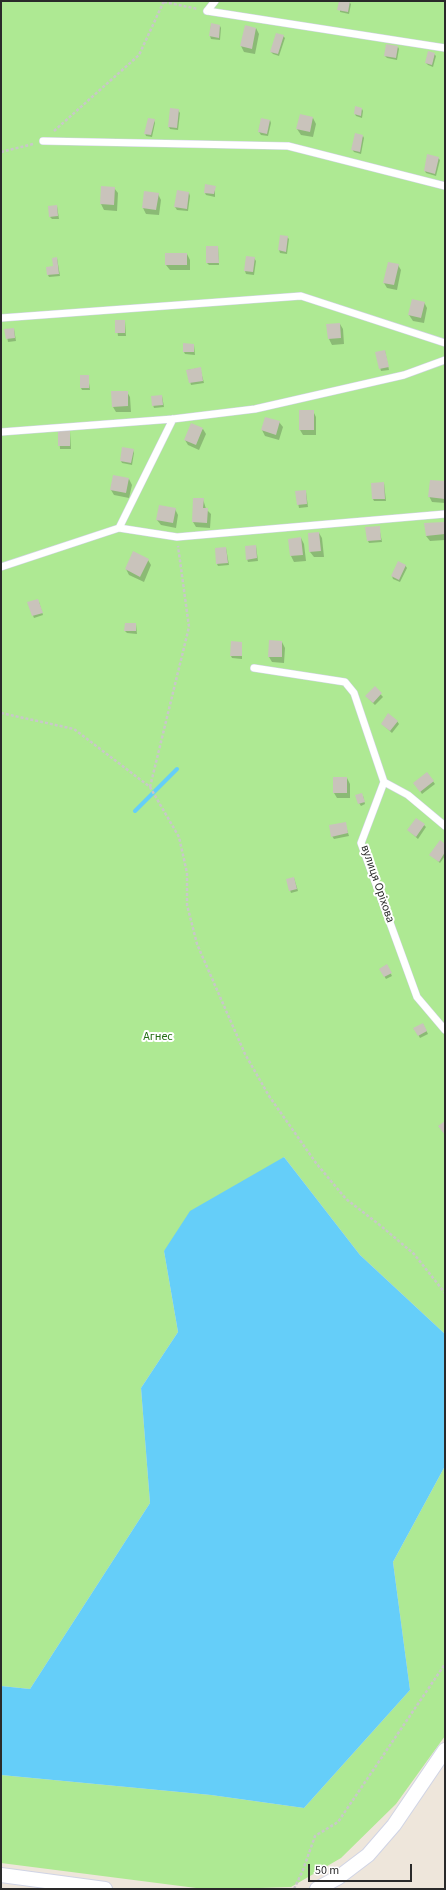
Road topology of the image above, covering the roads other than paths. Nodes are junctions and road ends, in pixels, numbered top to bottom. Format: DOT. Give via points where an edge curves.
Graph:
graph roads {
  1 [pos="215,1"];
  2 [pos="445,48"];
  3 [pos="43,142"];
  4 [pos="445,186"];
  5 [pos="1,318"];
  6 [pos="445,343"];
  7 [pos="445,360"];
  8 [pos="173,419"];
  9 [pos="1,432"];
  10 [pos="445,514"];
  11 [pos="118,528"];
  12 [pos="1,567"];
  13 [pos="254,668"];
  14 [pos="384,782"];
  15 [pos="445,826"];
  16 [pos="445,1030"];
  17 [pos="445,1750"];
  18 [pos="1,1875"];
  19 [pos="106,1889"];
  20 [pos="317,1889"];
  1 -- 2 [label="lane" via="207,11"];
  3 -- 4 [label="lane" via="288,146"];
  5 -- 6 [label="lane" via="301,296"];
  7 -- 8 [label="lane" via="404,375 255,409"];
  8 -- 9 [label="lane"];
  8 -- 11 [label="lane"];
  10 -- 11 [label="lane" via="177,537"];
  11 -- 12 [label="lane"];
  13 -- 14 [label="lane" via="345,682 354,693"];
  14 -- 15 [label="lane" via="408,795"];
  14 -- 16 [label="lane, вулиця Оріхова" via="361,843 417,997"];
  17 -- 20 [label="street" via="394,1824 368,1855 340,1877"];
  18 -- 19 [label="street"];
}
